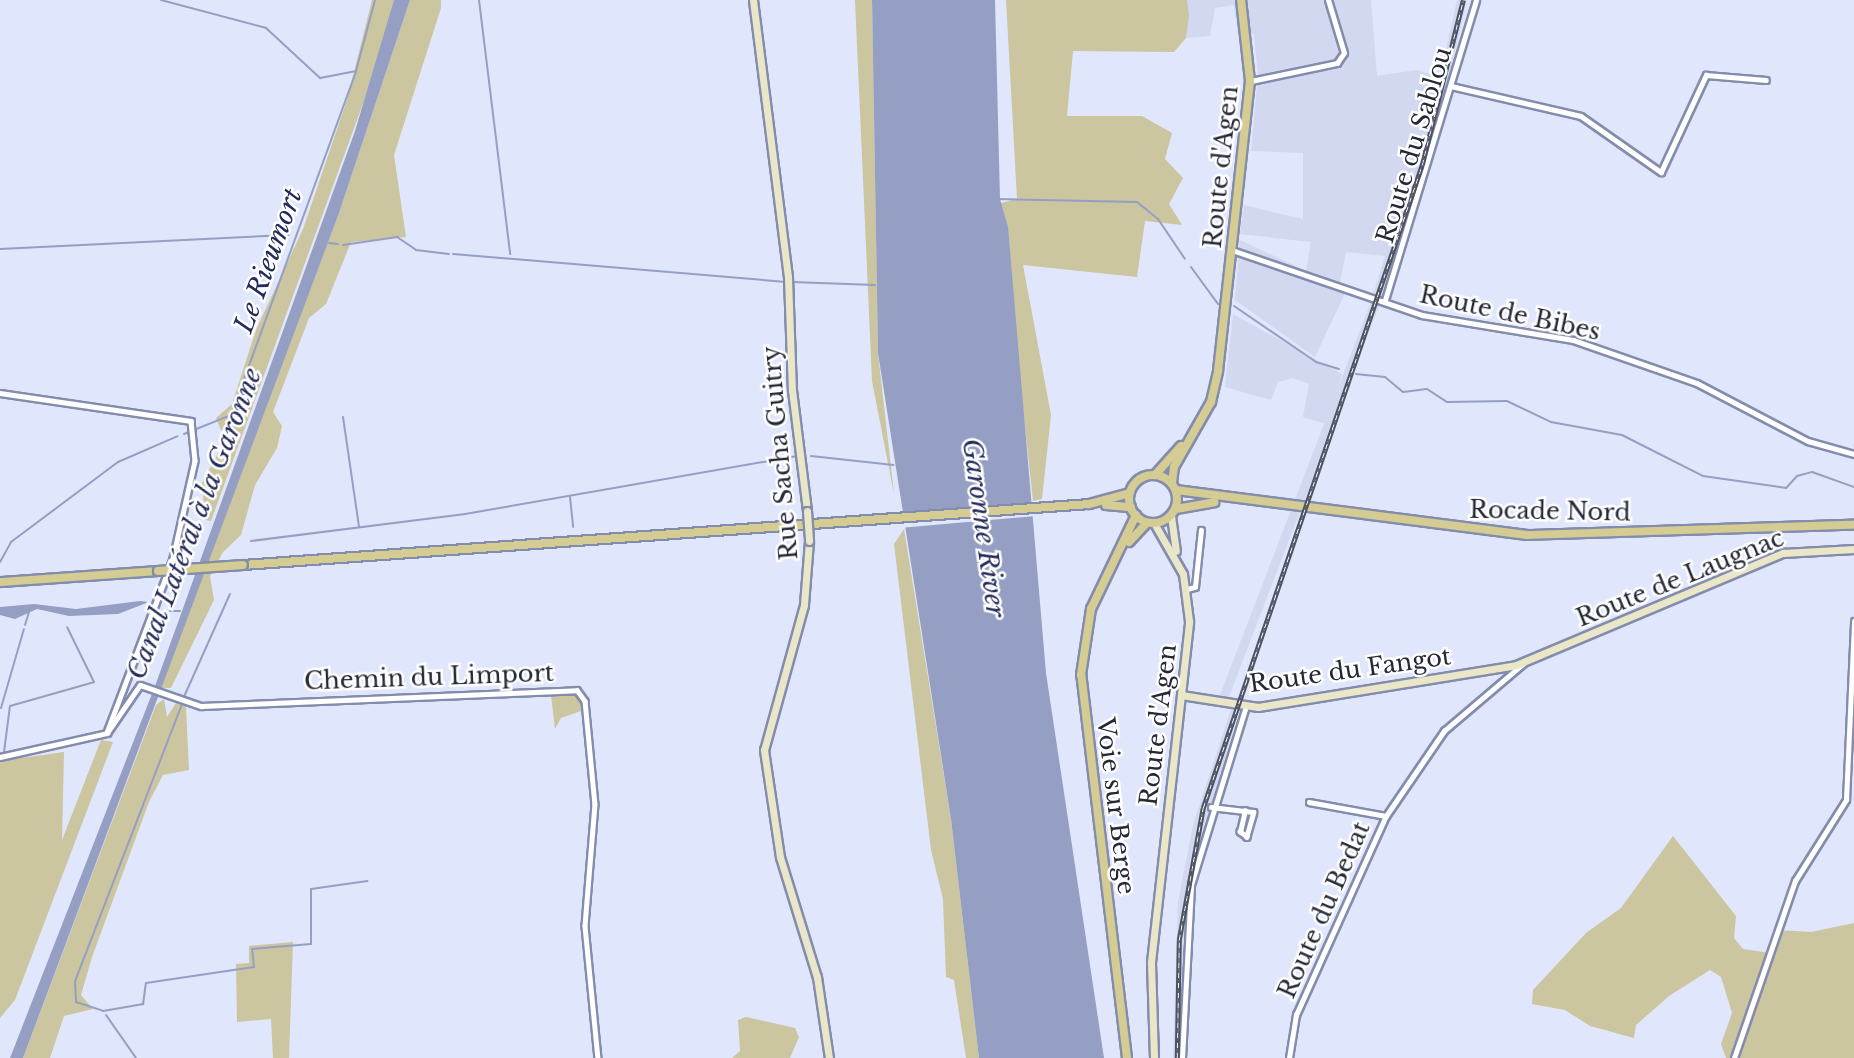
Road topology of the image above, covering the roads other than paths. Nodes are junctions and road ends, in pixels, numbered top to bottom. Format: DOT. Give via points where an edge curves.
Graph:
graph roads {
  1 [pos="753,0"];
  2 [pos="1241,0"];
  3 [pos="1328,0"];
  4 [pos="1476,0"];
  5 [pos="1766,80"];
  6 [pos="1250,82"];
  7 [pos="1451,86"];
  8 [pos="1232,250"];
  9 [pos="1385,301"];
  10 [pos="0,393"];
  11 [pos="1202,418"];
  12 [pos="1854,454"];
  13 [pos="1155,475"];
  14 [pos="1174,487"];
  15 [pos="1130,493"];
  16 [pos="1247,502"];
  17 [pos="1086,505"];
  18 [pos="1133,512"];
  19 [pos="1173,512"];
  20 [pos="1151,523"];
  21 [pos="1854,524"];
  22 [pos="1201,530"];
  23 [pos="1854,549"];
  24 [pos="1112,564"];
  25 [pos="1180,566"];
  26 [pos="0,582"];
  27 [pos="1187,589"];
  28 [pos="1854,621"];
  29 [pos="1524,663"];
  30 [pos="1181,695"];
  31 [pos="1246,706"];
  32 [pos="107,733"];
  33 [pos="0,757"];
  34 [pos="1309,802"];
  35 [pos="1211,807"];
  36 [pos="1245,811"];
  37 [pos="1386,816"];
  38 [pos="598,1058"];
  39 [pos="829,1058"];
  40 [pos="1127,1058"];
  41 [pos="1154,1058"];
  42 [pos="1182,1058"];
  43 [pos="1289,1058"];
  44 [pos="1734,1058"];
  1 -- 39 [label="street, Rue Sacha Guitry, bridge" via="788,277 792,390 809,541 804,605 764,750 780,857 817,977"];
  2 -- 6 [label="main road, Route d'Agen"];
  3 -- 6 [label="street" via="1344,53 1337,63"];
  4 -- 7 [label="street, Route du Sablou"];
  5 -- 7 [label="street" via="1706,75 1661,172 1581,116"];
  6 -- 8 [label="main road, Route d'Agen"];
  7 -- 9 [label="street, Route du Sablou"];
  8 -- 9 [label="street, Route de Bibes"];
  8 -- 11 [label="main road, Route d'Agen" via="1216,382"];
  9 -- 12 [label="street, Route de Bibes" via="1422,314 1573,340 1684,378 1808,440"];
  10 -- 32 [label="street" via="192,424 193,473 173,559"];
  11 -- 13 [label="main road, Route d'Agen"];
  11 -- 14 [label="main road, Route d'Agen" via="1176,464"];
  13 -- 14 [label="main road"];
  13 -- 15 [label="main road" via="1141,478"];
  14 -- 16 [label="main road"];
  14 -- 19 [label="main road"];
  15 -- 17 [label="main road"];
  15 -- 18 [label="main road"];
  16 -- 19 [label="main road"];
  16 -- 21 [label="main road, Rocade Nord" via="1527,535"];
  17 -- 18 [label="main road"];
  17 -- 26 [label="main road, bridge"];
  18 -- 20 [label="main road"];
  18 -- 24 [label="main road"];
  19 -- 20 [label="main road"];
  19 -- 25 [label="street, Route d'Agen"];
  20 -- 24 [label="main road"];
  20 -- 25 [label="street, Route d'Agen"];
  22 -- 27 [label="street" via="1195,587"];
  23 -- 29 [label="street, Route de Laugnac" via="1783,553"];
  24 -- 40 [label="main road, Voie sur Berge" via="1088,620 1081,675"];
  25 -- 27 [label="street, Route d'Agen"];
  27 -- 30 [label="street, Route d'Agen"];
  28 -- 44 [label="street" via="1846,800 1808,853 1790,892"];
  29 -- 31 [label="street, Route du Fangot"];
  29 -- 37 [label="street, Route du Bedat" via="1444,731"];
  30 -- 31 [label="street, Route du Fangot"];
  30 -- 41 [label="street, Route d'Agen" via="1151,962"];
  31 -- 35 [label="street"];
  32 -- 33 [label="street"];
  32 -- 38 [label="street, Chemin du Limport" via="137,687 201,706 581,692 594,804 585,926"];
  34 -- 37 [label="street"];
  35 -- 36 [label="street"];
  35 -- 42 [label="street" via="1187,913"];
  36 -- 36 [label="street" via="1255,814 1247,836 1240,832"];
  37 -- 43 [label="street, Route du Bedat" via="1296,1015"];
}
